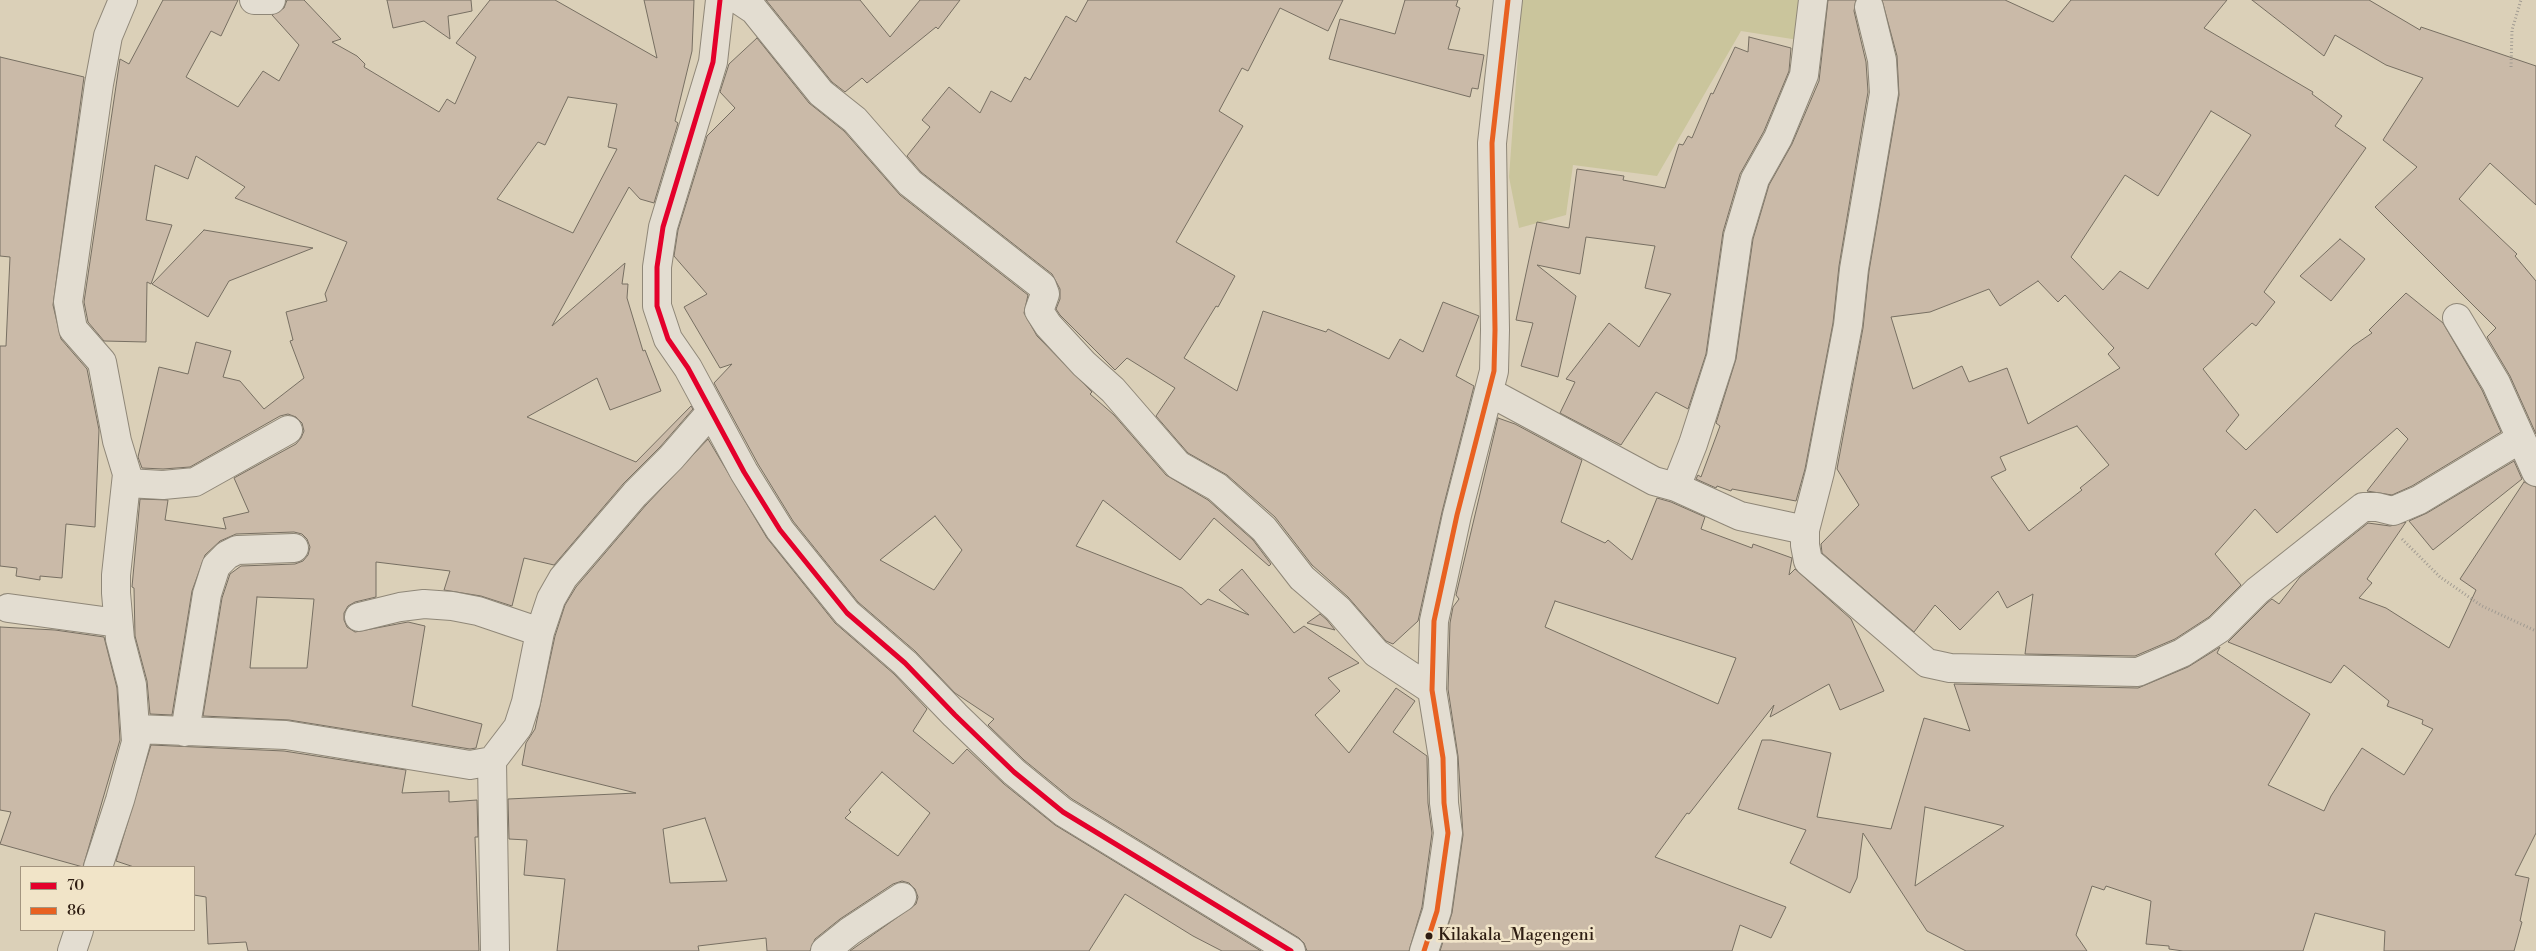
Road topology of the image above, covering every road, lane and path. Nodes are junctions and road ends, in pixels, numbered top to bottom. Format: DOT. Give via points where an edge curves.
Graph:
graph roads {
  1 [pos="123,0"];
  2 [pos="254,0"];
  3 [pos="271,0"];
  4 [pos="720,0"];
  5 [pos="739,0"];
  6 [pos="1508,0"];
  7 [pos="1813,0"];
  8 [pos="2521,0"];
  9 [pos="1869,7"];
  10 [pos="2511,67"];
  11 [pos="2457,318"];
  12 [pos="1488,392"];
  13 [pos="710,413"];
  14 [pos="288,430"];
  15 [pos="2520,439"];
  16 [pos="2536,472"];
  17 [pos="127,483"];
  18 [pos="1676,488"];
  19 [pos="1805,530"];
  20 [pos="2401,537"];
  21 [pos="294,548"];
  22 [pos="8,608"];
  23 [pos="359,617"];
  24 [pos="118,624"];
  25 [pos="2536,631"];
  26 [pos="540,632"];
  27 [pos="1432,690"];
  28 [pos="137,729"];
  29 [pos="185,732"];
  30 [pos="492,761"];
  31 [pos="98,866"];
  32 [pos="902,897"];
  33 [pos="79,931"];
  34 [pos="72,951"];
  35 [pos="495,951"];
  36 [pos="825,951"];
  37 [pos="1292,951"];
  38 [pos="1424,951"];
  1 -- 17 [label="street" via="108,36 98,84 68,302 73,329 102,362"];
  2 -- 3 [label="street"];
  4 -- 13 [label="street" via="712,62 675,182 657,266 657,306 668,339 688,368"];
  5 -- 27 [label="street" via="754,10 821,93 855,120 910,183 1042,286 1045,294 1039,311 1048,325 1113,390 1178,465 1217,486 1264,529 1302,578 1338,609 1376,653"];
  6 -- 12 [label="street" via="1492,143 1496,330 1494,371"];
  7 -- 18 [label="street" via="1804,75 1778,138 1755,179 1738,236 1721,357"];
  8 -- 10 [label="path" via="2512,30"];
  9 -- 19 [label="street" via="1882,60 1884,93 1854,269 1848,325 1820,472"];
  11 -- 15 [label="street" via="2496,383"];
  12 -- 18 [label="street" via="1654,481"];
  12 -- 27 [label="street" via="1434,621"];
  13 -- 26 [label="street" via="634,494 563,578 551,599"];
  13 -- 37 [label="street" via="780,530 848,613 905,663 1014,772 1063,812"];
  14 -- 17 [label="street" via="195,482"];
  15 -- 16 [label="street"];
  15 -- 19 [label="street" via="2419,500 2393,511 2363,507 2257,591 2220,629 2182,653 2138,672 1950,668 1927,663 1808,561"];
  17 -- 24 [label="street" via="116,575"];
  18 -- 19 [label="street" via="1740,516"];
  20 -- 25 [label="path" via="2440,577 2482,606"];
  21 -- 29 [label="street" via="237,550 216,566 207,594"];
  22 -- 24 [label="street"];
  23 -- 26 [label="street" via="424,604 452,606 478,611"];
  24 -- 28 [label="street" via="132,685"];
  26 -- 30 [label="street" via="518,727"];
  27 -- 38 [label="street" via="1443,758 1448,833 1437,911"];
  28 -- 29 [label="street"];
  28 -- 31 [label="street" via="126,782"];
  29 -- 30 [label="street" via="286,735 470,765"];
  30 -- 35 [label="street"];
  32 -- 36 [label="street"];
  33 -- 34 [label="street"];
}
